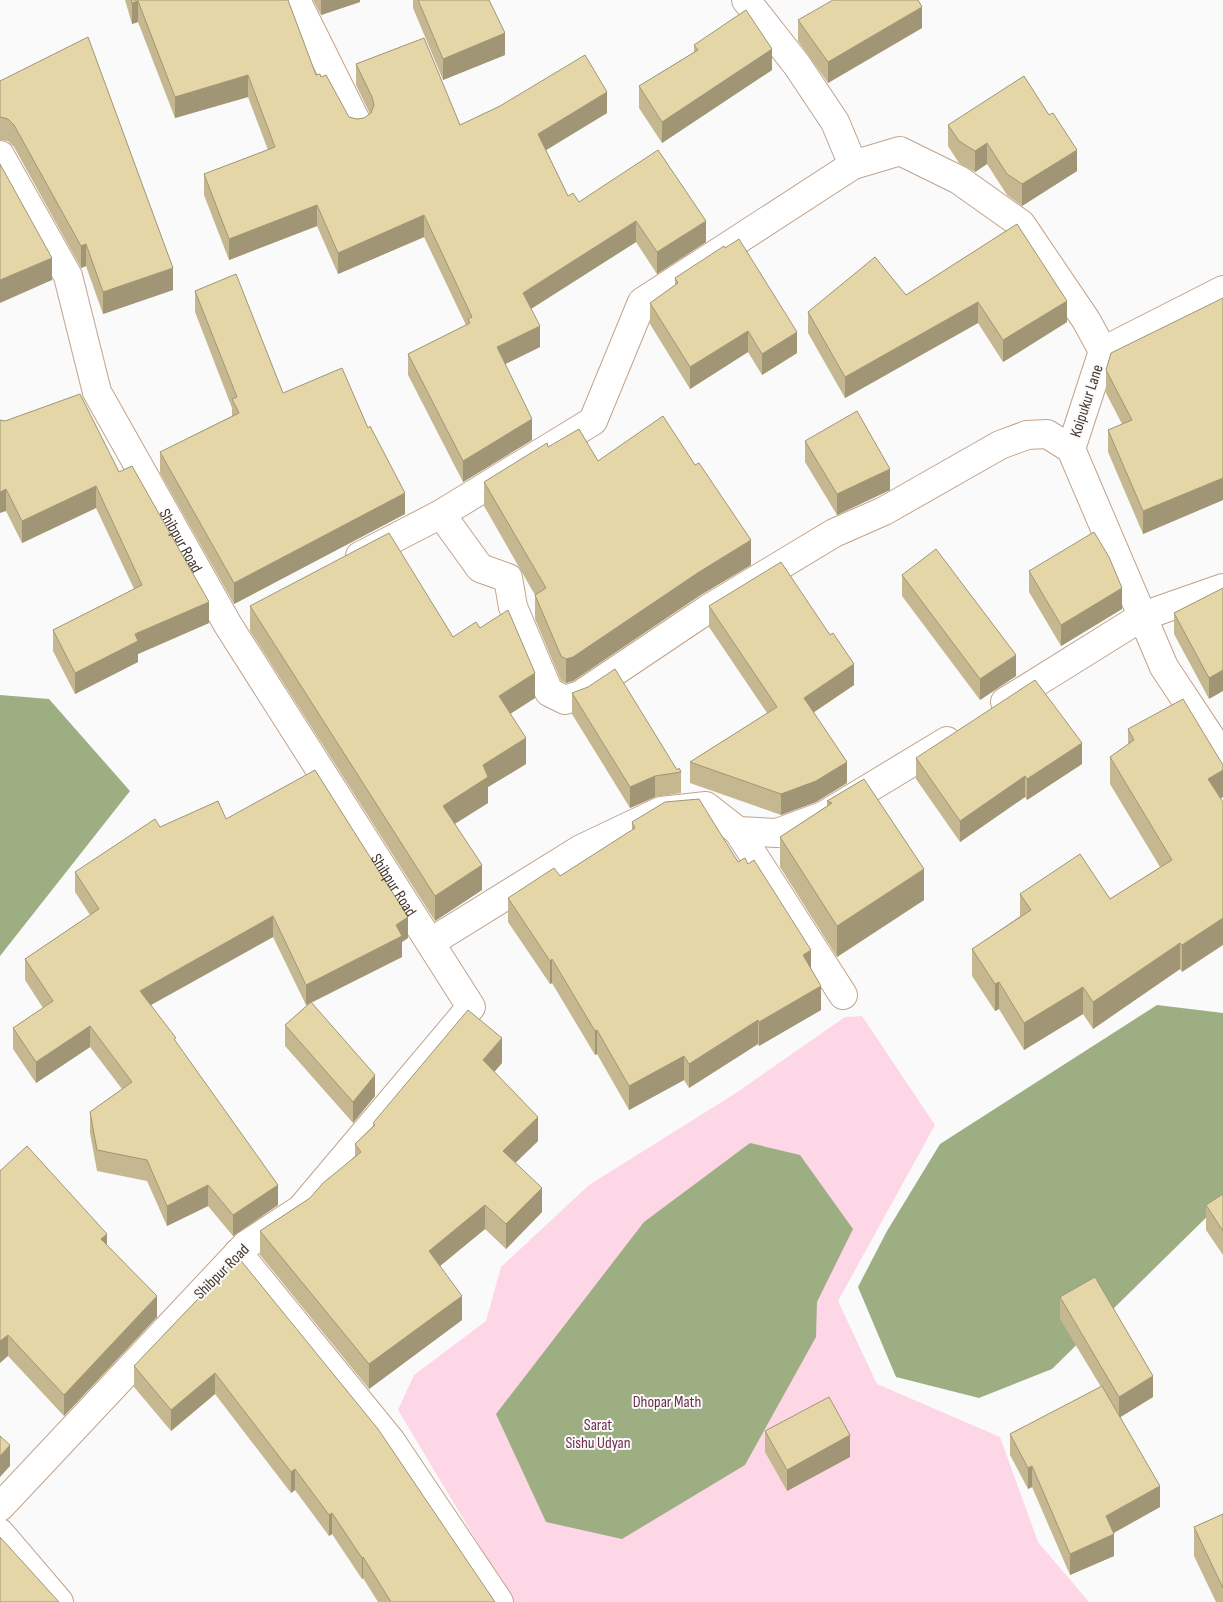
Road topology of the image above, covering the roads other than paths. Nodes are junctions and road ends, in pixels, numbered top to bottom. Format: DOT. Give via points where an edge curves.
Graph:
graph roads {
  1 [pos="296,0"];
  2 [pos="746,0"];
  3 [pos="358,125"];
  4 [pos="0,155"];
  5 [pos="853,165"];
  6 [pos="1223,290"];
  7 [pos="1102,351"];
  8 [pos="97,392"];
  9 [pos="71,401"];
  10 [pos="1071,450"];
  11 [pos="441,514"];
  12 [pos="335,569"];
  13 [pos="1223,588"];
  14 [pos="1143,616"];
  15 [pos="1223,756"];
  16 [pos="738,831"];
  17 [pos="430,942"];
  18 [pos="843,995"];
  19 [pos="238,1253"];
  20 [pos="0,1507"];
  21 [pos="0,1533"];
  22 [pos="59,1602"];
  23 [pos="499,1602"];
  1 -- 3 [label="street"];
  2 -- 5 [label="street" via="797,64 836,122"];
  4 -- 8 [label="street, Shibpur Road" via="68,276"];
  5 -- 7 [label="street, Koipukur Lane" via="900,151 959,180 1021,224 1086,320"];
  5 -- 11 [label="street, Koipukur Lane" via="642,302 593,421"];
  6 -- 7 [label="street"];
  7 -- 10 [label="street, Koipukur Lane"];
  8 -- 9 [label="street"];
  8 -- 17 [label="street, Shibpur Road"];
  10 -- 11 [label="street" via="1047,434 1027,435 1000,445 884,511 834,533 708,609 580,695 565,700 550,692 513,607 508,578 480,568"];
  10 -- 14 [label="street, Koipukur Lane"];
  11 -- 12 [label="street, Koipukur Lane"];
  13 -- 14 [label="street"];
  14 -- 15 [label="street, Koipukur Lane" via="1164,667"];
  14 -- 16 [label="street" via="823,816 777,833"];
  16 -- 17 [label="street" via="706,806 661,811 582,848"];
  16 -- 18 [label="street"];
  17 -- 19 [label="street, Shibpur Road" via="471,1007 301,1209"];
  19 -- 20 [label="street, Shibpur Road"];
  19 -- 23 [label="street" via="391,1441"];
  21 -- 22 [label="street"];
}
